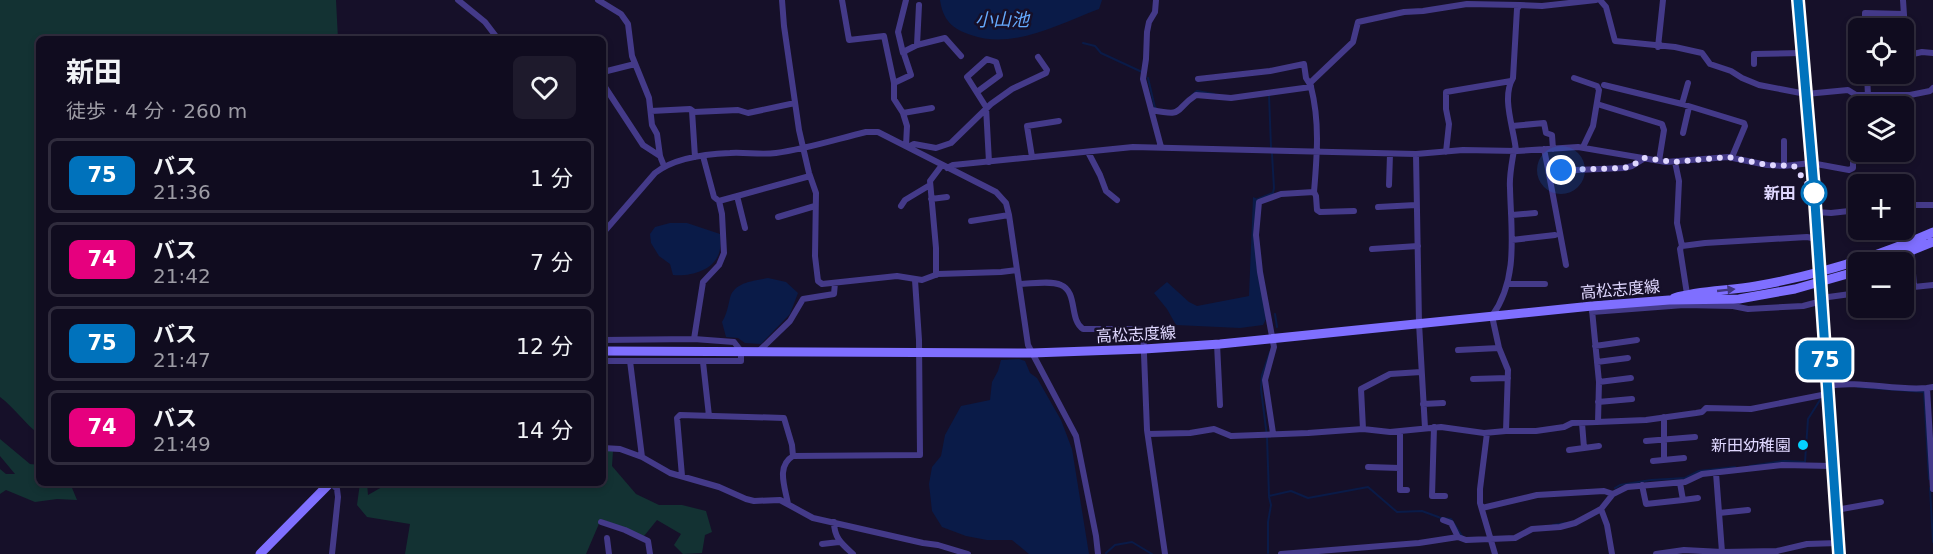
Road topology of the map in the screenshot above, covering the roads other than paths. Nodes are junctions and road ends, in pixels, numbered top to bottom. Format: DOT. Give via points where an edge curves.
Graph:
graph roads {
  1 [pos="458,0"];
  2 [pos="598,0"];
  3 [pos="782,0"];
  4 [pos="842,0"];
  5 [pos="906,0"];
  6 [pos="1156,0"];
  7 [pos="1596,0"];
  8 [pos="1600,0"];
  9 [pos="1663,0"];
  10 [pos="1798,0"];
  11 [pos="1903,0"];
  12 [pos="1520,4"];
  13 [pos="919,5"];
  14 [pos="1904,14"];
  15 [pos="1865,18"];
  16 [pos="1904,18"];
  17 [pos="496,36"];
  18 [pos="918,45"];
  19 [pos="1658,46"];
  20 [pos="1802,53"];
  21 [pos="1933,53"];
  22 [pos="904,54"];
  23 [pos="1914,54"];
  24 [pos="961,56"];
  25 [pos="1038,57"];
  26 [pos="635,64"];
  27 [pos="1754,64"];
  28 [pos="606,71"];
  29 [pos="1574,78"];
  30 [pos="1198,79"];
  31 [pos="1511,81"];
  32 [pos="894,83"];
  33 [pos="1688,83"];
  34 [pos="1867,84"];
  35 [pos="1310,85"];
  36 [pos="1604,85"];
  37 [pos="1933,88"];
  38 [pos="606,89"];
  39 [pos="977,92"];
  40 [pos="1806,94"];
  41 [pos="1868,96"];
  42 [pos="795,103"];
  43 [pos="1597,104"];
  44 [pos="1686,106"];
  45 [pos="932,108"];
  46 [pos="986,110"];
  47 [pos="1152,110"];
  48 [pos="651,111"];
  49 [pos="692,111"];
  50 [pos="903,113"];
  51 [pos="1059,121"];
  52 [pos="1512,126"];
  53 [pos="1683,133"];
  54 [pos="1784,141"];
  55 [pos="803,147"];
  56 [pos="907,147"];
  57 [pos="1161,147"];
  58 [pos="1583,147"];
  59 [pos="1544,149"];
  60 [pos="1553,149"];
  61 [pos="1515,150"];
  62 [pos="1318,151"];
  63 [pos="1088,152"];
  64 [pos="1446,152"];
  65 [pos="1390,153"];
  66 [pos="1416,154"];
  67 [pos="660,156"];
  68 [pos="703,156"];
  69 [pos="1032,157"];
  70 [pos="1732,157"];
  71 [pos="695,158"];
  72 [pos="1644,158"];
  73 [pos="1659,161"];
  74 [pos="989,162"];
  75 [pos="1675,162"];
  76 [pos="1853,162"];
  77 [pos="1811,164"];
  78 [pos="664,166"];
  79 [pos="945,166"];
  80 [pos="1784,166"];
  81 [pos="1548,169"];
  82 [pos="810,176"];
  83 [pos="1389,185"];
  84 [pos="930,186"];
  85 [pos="1314,192"];
  86 [pos="737,196"];
  87 [pos="947,197"];
  88 [pos="931,199"];
  89 [pos="1117,200"];
  90 [pos="718,201"];
  91 [pos="1416,205"];
  92 [pos="1914,205"];
  93 [pos="1933,205"];
  94 [pos="815,206"];
  95 [pos="901,206"];
  96 [pos="1378,207"];
  97 [pos="1353,211"];
  98 [pos="1848,211"];
  99 [pos="1816,212"];
  100 [pos="1535,213"];
  101 [pos="1009,215"];
  102 [pos="1512,215"];
  103 [pos="778,217"];
  104 [pos="971,221"];
  105 [pos="745,228"];
  106 [pos="606,230"];
  107 [pos="1933,232"];
  108 [pos="1556,235"];
  109 [pos="1817,239"];
  110 [pos="1512,240"];
  111 [pos="1910,240"];
  112 [pos="1933,242"];
  113 [pos="1418,246"];
  114 [pos="1682,246"];
  115 [pos="1911,247"];
  116 [pos="1372,249"];
  117 [pos="1902,252"];
  118 [pos="1911,252"];
  119 [pos="1566,266"];
  120 [pos="1017,270"];
  121 [pos="1848,273"];
  122 [pos="936,275"];
  123 [pos="1820,278"];
  124 [pos="915,280"];
  125 [pos="835,283"];
  126 [pos="1019,284"];
  127 [pos="1508,284"];
  128 [pos="1545,284"];
  129 [pos="1933,285"];
  130 [pos="1914,287"];
  131 [pos="1687,294"];
  132 [pos="1848,295"];
  133 [pos="1669,300"];
  134 [pos="1822,300"];
  135 [pos="1592,309"];
  136 [pos="1492,316"];
  137 [pos="1419,323"];
  138 [pos="1271,338"];
  139 [pos="693,339"];
  140 [pos="606,340"];
  141 [pos="1637,340"];
  142 [pos="1217,344"];
  143 [pos="1595,346"];
  144 [pos="1499,348"];
  145 [pos="1144,349"];
  146 [pos="1458,350"];
  147 [pos="606,351"];
  148 [pos="741,351"];
  149 [pos="758,351"];
  150 [pos="919,352"];
  151 [pos="1032,353"];
  152 [pos="1628,358"];
  153 [pos="606,361"];
  154 [pos="630,362"];
  155 [pos="703,362"];
  156 [pos="1597,362"];
  157 [pos="1421,372"];
  158 [pos="1508,378"];
  159 [pos="1631,378"];
  160 [pos="1473,379"];
  161 [pos="1599,382"];
  162 [pos="1930,388"];
  163 [pos="1827,390"];
  164 [pos="1632,399"];
  165 [pos="1598,402"];
  166 [pos="1443,403"];
  167 [pos="1423,404"];
  168 [pos="1220,405"];
  169 [pos="709,416"];
  170 [pos="1664,417"];
  171 [pos="1598,422"];
  172 [pos="1582,423"];
  173 [pos="1425,428"];
  174 [pos="1434,428"];
  175 [pos="1363,429"];
  176 [pos="1400,431"];
  177 [pos="1506,431"];
  178 [pos="1486,433"];
  179 [pos="1148,434"];
  180 [pos="1269,434"];
  181 [pos="1695,437"];
  182 [pos="1664,439"];
  183 [pos="1646,441"];
  184 [pos="1599,447"];
  185 [pos="606,448"];
  186 [pos="1584,448"];
  187 [pos="1569,450"];
  188 [pos="793,456"];
  189 [pos="642,457"];
  190 [pos="1684,458"];
  191 [pos="1664,460"];
  192 [pos="1653,461"];
  193 [pos="1832,466"];
  194 [pos="1368,468"];
  195 [pos="1400,468"];
  196 [pos="1716,473"];
  197 [pos="682,477"];
  198 [pos="1680,483"];
  199 [pos="1642,485"];
  200 [pos="327,486"];
  201 [pos="334,486"];
  202 [pos="1933,489"];
  203 [pos="1407,490"];
  204 [pos="1613,494"];
  205 [pos="1445,496"];
  206 [pos="1698,498"];
  207 [pos="1683,500"];
  208 [pos="1881,502"];
  209 [pos="788,504"];
  210 [pos="1482,508"];
  211 [pos="1601,509"];
  212 [pos="1748,510"];
  213 [pos="1836,510"];
  214 [pos="1719,513"];
  215 [pos="1443,520"];
  216 [pos="601,522"];
  217 [pos="834,522"];
  218 [pos="1458,537"];
  219 [pos="1491,537"];
  220 [pos="607,538"];
  221 [pos="839,542"];
  222 [pos="822,544"];
  223 [pos="1839,549"];
  224 [pos="1793,551"];
  225 [pos="1722,552"];
  226 [pos="261,554"];
  227 [pos="333,554"];
  228 [pos="609,554"];
  229 [pos="650,554"];
  230 [pos="853,554"];
  231 [pos="968,554"];
  232 [pos="1098,554"];
  233 [pos="1165,554"];
  234 [pos="1281,554"];
  235 [pos="1496,554"];
  236 [pos="1612,554"];
  237 [pos="1656,554"];
  1 -- 17 [label="street"];
  2 -- 26 [label="street" via="626,18"];
  3 -- 42 [label="street"];
  4 -- 32 [label="street" via="849,40 884,36"];
  5 -- 22 [label="street" via="898,32"];
  6 -- 47 [label="street" via="1147,32 1143,79"];
  7 -- 12 [label="street" via="1542,6"];
  8 -- 19 [label="street" via="1606,7 1615,41"];
  9 -- 19 [label="street"];
  10 -- 20 [label="main road"];
  11 -- 14 [label="street"];
  12 -- 31 [label="street"];
  12 -- 35 [label="street" via="1467,4 1358,22 1353,42"];
  13 -- 18 [label="street"];
  14 -- 15 [label="street" via="1865,13"];
  14 -- 16 [label="street"];
  18 -- 22 [label="street"];
  18 -- 24 [label="street" via="945,38"];
  19 -- 40 [label="street" via="1702,53 1710,64 1759,85"];
  20 -- 27 [label="street" via="1754,54"];
  20 -- 40 [label="main road"];
  21 -- 23 [label="street"];
  22 -- 32 [label="street" via="911,75"];
  25 -- 46 [label="street" via="1046,73 1012,89"];
  26 -- 28 [label="street"];
  26 -- 48 [label="street"];
  29 -- 43 [label="street" via="1597,86"];
  30 -- 35 [label="street" via="1304,64"];
  31 -- 52 [label="street" via="1508,87"];
  31 -- 64 [label="street" via="1446,92"];
  32 -- 50 [label="street" via="894,99"];
  33 -- 44 [label="street"];
  34 -- 41 [label="street"];
  35 -- 47 [label="street" via="1231,98 1196,95 1178,112"];
  35 -- 62 [label="street" via="1317,113"];
  36 -- 44 [label="street"];
  37 -- 41 [label="street" via="1910,95"];
  38 -- 67 [label="street" via="643,145"];
  39 -- 39 [label="street" via="967,77 987,59 996,62 1000,75"];
  39 -- 46 [label="street"];
  40 -- 41 [label="street" via="1848,90"];
  40 -- 77 [label="main road"];
  42 -- 49 [label="street" via="747,113"];
  42 -- 55 [label="street"];
  43 -- 58 [label="street" via="1593,126"];
  43 -- 73 [label="street" via="1662,124"];
  44 -- 53 [label="street"];
  44 -- 70 [label="street" via="1744,123"];
  45 -- 50 [label="street"];
  46 -- 56 [label="street" via="943,147"];
  46 -- 74 [label="street"];
  47 -- 57 [label="street"];
  48 -- 49 [label="street"];
  48 -- 67 [label="street"];
  49 -- 71 [label="street"];
  50 -- 56 [label="street"];
  51 -- 69 [label="street" via="1047,119 1027,126"];
  52 -- 60 [label="street" via="1544,123"];
  52 -- 61 [label="street"];
  54 -- 80 [label="street"];
  55 -- 56 [label="street" via="878,132"];
  55 -- 68 [label="street" via="758,155 731,152"];
  55 -- 82 [label="street"];
  56 -- 79 [label="street"];
  57 -- 62 [label="street"];
  57 -- 63 [label="street"];
  58 -- 60 [label="street"];
  58 -- 72 [label="street"];
  59 -- 60 [label="street"];
  59 -- 61 [label="street"];
  59 -- 81 [label="street"];
  61 -- 64 [label="street"];
  61 -- 102 [label="street" via="1509,187"];
  62 -- 65 [label="street"];
  62 -- 85 [label="street"];
  63 -- 69 [label="street"];
  63 -- 89 [label="street" via="1106,191"];
  64 -- 66 [label="street"];
  65 -- 66 [label="street"];
  65 -- 83 [label="street"];
  66 -- 91 [label="street"];
  67 -- 78 [label="street"];
  68 -- 71 [label="street"];
  68 -- 90 [label="street"];
  69 -- 74 [label="street"];
  70 -- 75 [label="street"];
  70 -- 80 [label="street"];
  71 -- 78 [label="street"];
  72 -- 73 [label="street"];
  72 -- 81 [label="street" via="1624,168"];
  73 -- 75 [label="street"];
  74 -- 79 [label="street"];
  75 -- 114 [label="street" via="1679,182 1677,223"];
  76 -- 77 [label="street" via="1849,170"];
  77 -- 80 [label="street"];
  77 -- 99 [label="main road"];
  78 -- 106 [label="street"];
  79 -- 84 [label="street"];
  79 -- 101 [label="street" via="996,192 1006,203"];
  81 -- 119 [label="street"];
  82 -- 86 [label="street"];
  82 -- 94 [label="street" via="816,193"];
  84 -- 88 [label="street"];
  84 -- 95 [label="street"];
  85 -- 97 [label="street" via="1320,212"];
  85 -- 138 [label="street" via="1281,194 1259,202 1256,235"];
  86 -- 90 [label="street"];
  86 -- 105 [label="street"];
  87 -- 88 [label="street"];
  88 -- 122 [label="street"];
  90 -- 139 [label="street" via="724,253 703,282"];
  91 -- 96 [label="street"];
  91 -- 113 [label="street"];
  92 -- 93 [label="street"];
  94 -- 103 [label="street"];
  94 -- 125 [label="street" via="818,281"];
  98 -- 99 [label="street"];
  99 -- 109 [label="main road"];
  100 -- 102 [label="street"];
  101 -- 104 [label="street"];
  101 -- 120 [label="street"];
  102 -- 110 [label="street"];
  107 -- 115 [label="main road, 高松志度線"];
  108 -- 110 [label="street"];
  109 -- 114 [label="street"];
  109 -- 123 [label="main road"];
  110 -- 127 [label="street"];
  111 -- 115 [label="street"];
  112 -- 115 [label="main road, 高松志度線"];
  113 -- 116 [label="street"];
  113 -- 137 [label="street"];
  114 -- 131 [label="street"];
  115 -- 117 [label="main road, 高松志度線"];
  115 -- 118 [label="street"];
  115 -- 123 [label="main road, 高松志度線" via="1859,261"];
  120 -- 122 [label="street"];
  120 -- 126 [label="street"];
  121 -- 123 [label="main road, 高松志度線"];
  122 -- 124 [label="street"];
  131 -- 123 [label="main road, 高松志度線, one-way"];
  123 -- 133 [label="main road, 高松志度線" via="1773,294 1739,299"];
  123 -- 134 [label="main road"];
  124 -- 125 [label="street" via="897,276"];
  124 -- 150 [label="street"];
  125 -- 149 [label="street" via="834,294 803,299 790,321"];
  126 -- 145 [label="street" via="1059,284 1069,291 1079,327 1089,331 1143,329"];
  126 -- 151 [label="street"];
  127 -- 128 [label="street"];
  127 -- 136 [label="street"];
  129 -- 130 [label="street"];
  131 -- 133 [label="main road, 高松志度線"];
  132 -- 134 [label="street"];
  133 -- 135 [label="main road, 高松志度線"];
  134 -- 135 [label="street" via="1803,306 1748,309 1684,305"];
  134 -- 163 [label="main road"];
  135 -- 136 [label="main road, 高松志度線"];
  135 -- 143 [label="street"];
  136 -- 137 [label="main road, 高松志度線"];
  136 -- 144 [label="street"];
  137 -- 138 [label="main road, 高松志度線"];
  137 -- 157 [label="street"];
  138 -- 142 [label="main road, 高松志度線"];
  138 -- 180 [label="street" via="1274,347 1265,380"];
  139 -- 140 [label="street"];
  139 -- 148 [label="street" via="734,342"];
  141 -- 143 [label="street"];
  142 -- 145 [label="main road, 高松志度線"];
  142 -- 168 [label="street"];
  143 -- 156 [label="street"];
  144 -- 146 [label="street"];
  144 -- 158 [label="street"];
  145 -- 151 [label="main road, 高松志度線"];
  145 -- 179 [label="street"];
  147 -- 148 [label="main road, 高松志度線"];
  148 -- 149 [label="main road, 高松志度線"];
  148 -- 155 [label="street" via="741,361"];
  149 -- 150 [label="main road, 高松志度線"];
  150 -- 151 [label="main road, 高松志度線"];
  150 -- 188 [label="street" via="920,455"];
  151 -- 232 [label="street" via="1076,436"];
  152 -- 156 [label="street"];
  153 -- 154 [label="street"];
  154 -- 155 [label="street"];
  154 -- 189 [label="street"];
  155 -- 169 [label="street"];
  156 -- 161 [label="street"];
  157 -- 167 [label="street"];
  157 -- 175 [label="street" via="1390,374 1361,389"];
  158 -- 160 [label="street"];
  158 -- 177 [label="street"];
  159 -- 161 [label="street"];
  161 -- 165 [label="street"];
  162 -- 163 [label="street" via="1907,390 1842,383"];
  162 -- 202 [label="street"];
  163 -- 170 [label="street" via="1752,409 1706,408 1702,412"];
  163 -- 193 [label="main road"];
  164 -- 165 [label="street"];
  165 -- 171 [label="street"];
  166 -- 167 [label="street"];
  167 -- 173 [label="street"];
  169 -- 188 [label="street" via="784,418"];
  169 -- 197 [label="street" via="677,418"];
  170 -- 171 [label="street"];
  170 -- 182 [label="street"];
  171 -- 172 [label="street"];
  172 -- 177 [label="street" via="1536,431"];
  172 -- 186 [label="street"];
  173 -- 174 [label="street"];
  173 -- 176 [label="street"];
  174 -- 178 [label="street"];
  174 -- 205 [label="street" via="1432,496"];
  175 -- 176 [label="street"];
  175 -- 180 [label="street"];
  176 -- 195 [label="street"];
  177 -- 178 [label="street"];
  178 -- 210 [label="street" via="1480,489"];
  179 -- 180 [label="street" via="1214,429 1231,436"];
  179 -- 233 [label="street"];
  181 -- 182 [label="street"];
  182 -- 183 [label="street"];
  182 -- 191 [label="street"];
  184 -- 186 [label="street"];
  185 -- 189 [label="street"];
  186 -- 187 [label="street"];
  188 -- 209 [label="street" via="783,468"];
  189 -- 197 [label="street"];
  190 -- 191 [label="street"];
  191 -- 192 [label="street"];
  193 -- 196 [label="street" via="1782,465"];
  193 -- 213 [label="main road"];
  194 -- 195 [label="street"];
  195 -- 203 [label="street" via="1400,490"];
  196 -- 198 [label="street"];
  196 -- 214 [label="street"];
  197 -- 209 [label="street" via="746,499 780,500"];
  198 -- 199 [label="street"];
  198 -- 207 [label="street"];
  199 -- 204 [label="street"];
  199 -- 207 [label="street" via="1646,504"];
  200 -- 226 [label="main road"];
  201 -- 227 [label="street" via="338,497"];
  204 -- 210 [label="street" via="1604,491 1537,495"];
  204 -- 211 [label="street"];
  206 -- 207 [label="street"];
  208 -- 213 [label="street"];
  209 -- 217 [label="street" via="813,518"];
  210 -- 219 [label="street"];
  211 -- 219 [label="street" via="1569,525 1532,529 1515,538"];
  211 -- 236 [label="street"];
  212 -- 214 [label="street"];
  213 -- 223 [label="main road"];
  214 -- 225 [label="street"];
  215 -- 218 [label="street" via="1450,523"];
  216 -- 229 [label="street" via="648,542"];
  217 -- 221 [label="street"];
  217 -- 231 [label="street"];
  218 -- 219 [label="street"];
  218 -- 234 [label="street"];
  219 -- 235 [label="street"];
  220 -- 228 [label="street"];
  221 -- 222 [label="street"];
  221 -- 230 [label="street"];
  223 -- 224 [label="street" via="1807,544"];
  224 -- 225 [label="street"];
  225 -- 237 [label="street" via="1684,550"];
}
